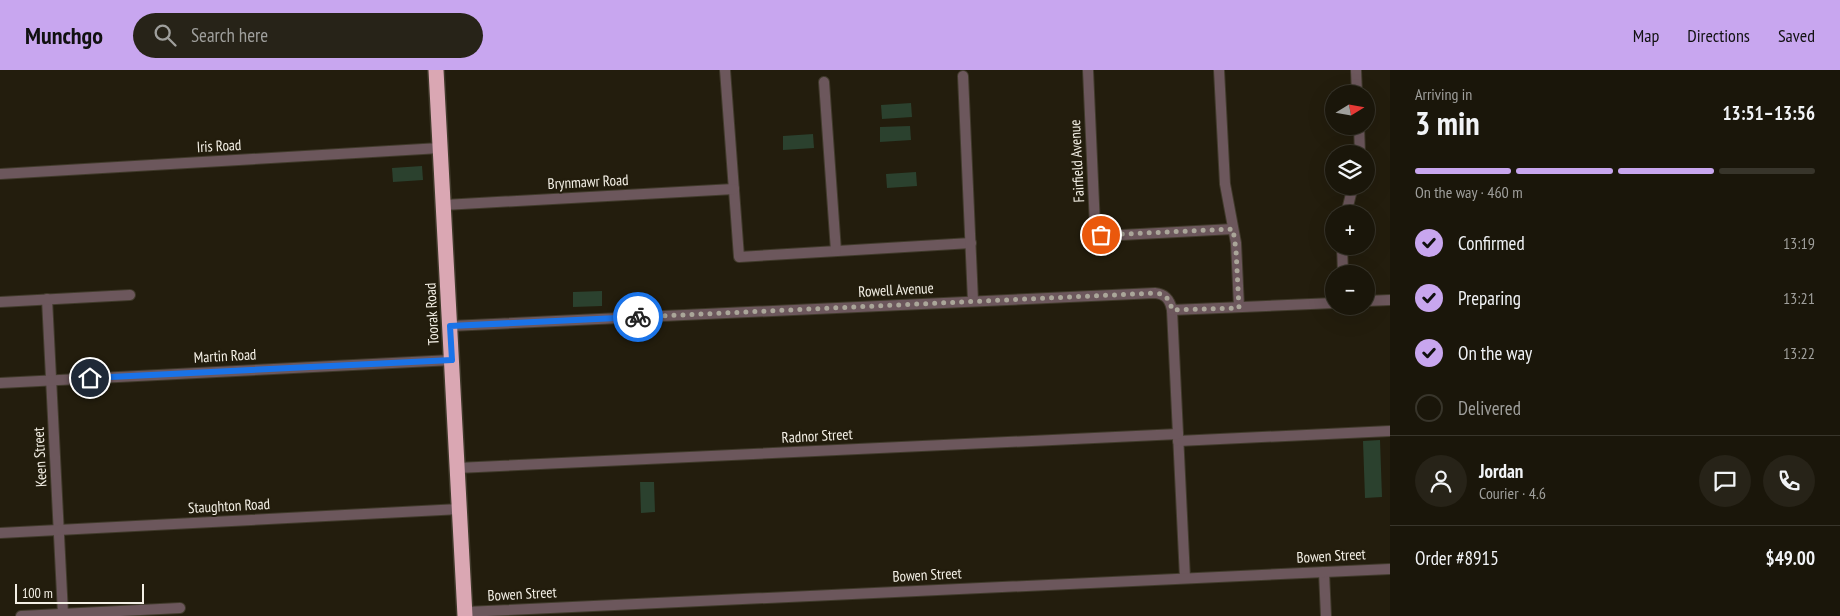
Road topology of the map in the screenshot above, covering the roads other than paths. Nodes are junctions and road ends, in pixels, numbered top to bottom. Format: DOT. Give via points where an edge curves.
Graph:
graph roads {
  1 [pos="436,70"];
  2 [pos="725,70"];
  3 [pos="1088,70"];
  4 [pos="1219,70"];
  5 [pos="1356,70"];
  6 [pos="963,76"];
  7 [pos="824,82"];
  8 [pos="1357,85"];
  9 [pos="440,148"];
  10 [pos="0,174"];
  11 [pos="734,189"];
  12 [pos="444,204"];
  13 [pos="1233,229"];
  14 [pos="970,243"];
  15 [pos="836,251"];
  16 [pos="130,295"];
  17 [pos="47,299"];
  18 [pos="1390,300"];
  19 [pos="1375,301"];
  20 [pos="0,302"];
  21 [pos="973,302"];
  22 [pos="1325,303"];
  23 [pos="1239,308"];
  24 [pos="1172,310"];
  25 [pos="450,326"];
  26 [pos="452,360"];
  27 [pos="51,380"];
  28 [pos="0,383"];
  29 [pos="1390,431"];
  30 [pos="1178,437"];
  31 [pos="458,468"];
  32 [pos="460,509"];
  33 [pos="59,530"];
  34 [pos="0,533"];
  35 [pos="1390,568"];
  36 [pos="1324,572"];
  37 [pos="1185,578"];
  38 [pos="180,608"];
  39 [pos="63,614"];
  40 [pos="465,614"];
  41 [pos="21,616"];
  42 [pos="1326,616"];
  1 -- 9 [label="highway, Toorak Road"];
  2 -- 11 [label="street"];
  3 -- 13 [label="street, Fairfield Avenue" via="1095,226 1098,233 1104,236"];
  4 -- 13 [label="street" via="1225,184"];
  5 -- 8 [label="street"];
  6 -- 14 [label="street"];
  7 -- 15 [label="street"];
  9 -- 10 [label="street, Iris Road"];
  9 -- 12 [label="highway, Toorak Road"];
  11 -- 12 [label="street, Brynmawr Road"];
  11 -- 15 [label="street" via="739,257"];
  12 -- 25 [label="highway, Toorak Road"];
  13 -- 23 [label="street"];
  14 -- 15 [label="street"];
  14 -- 21 [label="street"];
  16 -- 17 [label="street"];
  17 -- 20 [label="street"];
  17 -- 27 [label="street, Keen Street"];
  18 -- 19 [label="street"];
  21 -- 24 [label="street, Rowell Avenue" via="1155,293 1168,299"];
  21 -- 25 [label="street, Rowell Avenue"];
  22 -- 23 [label="street"];
  23 -- 24 [label="street"];
  24 -- 30 [label="street"];
  25 -- 26 [label="highway, Toorak Road"];
  26 -- 27 [label="street, Martin Road"];
  26 -- 31 [label="highway, Toorak Road"];
  27 -- 28 [label="street, Martin Road"];
  27 -- 33 [label="street, Keen Street"];
  29 -- 30 [label="street, Radnor Street"];
  30 -- 31 [label="street, Radnor Street"];
  30 -- 37 [label="street"];
  31 -- 32 [label="highway, Toorak Road"];
  32 -- 33 [label="street, Staughton Road"];
  32 -- 40 [label="highway, Toorak Road"];
  33 -- 34 [label="street, Staughton Road"];
  33 -- 39 [label="street, Keen Street"];
  35 -- 36 [label="street, Bowen Street"];
  36 -- 37 [label="street, Bowen Street"];
  36 -- 42 [label="street"];
  37 -- 40 [label="street, Bowen Street"];
  38 -- 39 [label="street"];
  39 -- 41 [label="street"];
}
